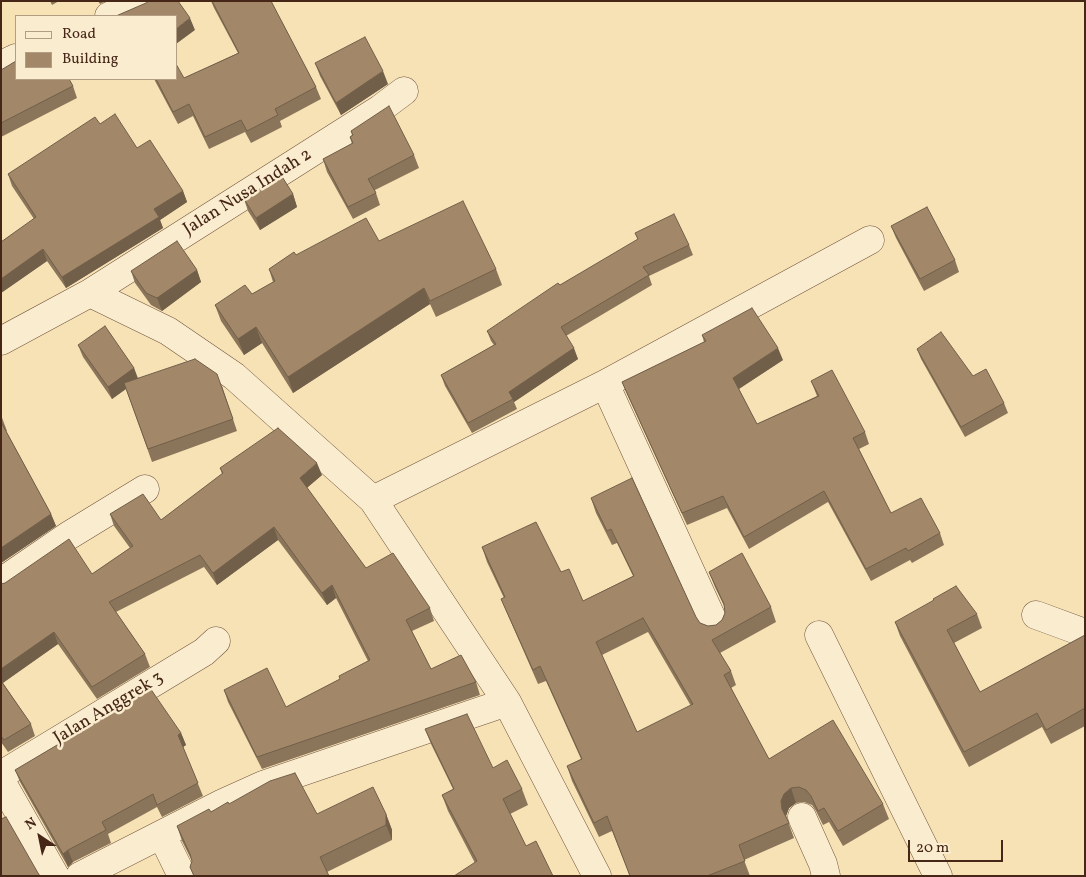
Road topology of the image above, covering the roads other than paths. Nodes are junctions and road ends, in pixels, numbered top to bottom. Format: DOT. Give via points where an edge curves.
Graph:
graph roads {
  1 [pos="144,1"];
  2 [pos="111,15"];
  3 [pos="15,58"];
  4 [pos="1,65"];
  5 [pos="404,91"];
  6 [pos="870,240"];
  7 [pos="90,293"];
  8 [pos="2,338"];
  9 [pos="605,384"];
  10 [pos="145,489"];
  11 [pos="374,500"];
  12 [pos="1,582"];
  13 [pos="1036,615"];
  14 [pos="715,625"];
  15 [pos="1085,633"];
  16 [pos="819,635"];
  17 [pos="216,641"];
  18 [pos="507,702"];
  19 [pos="1,775"];
  20 [pos="1,781"];
  21 [pos="802,817"];
  22 [pos="162,835"];
  23 [pos="55,876"];
  24 [pos="80,876"];
  25 [pos="182,876"];
  26 [pos="597,876"];
  27 [pos="826,876"];
  28 [pos="938,876"];
  1 -- 2 [label="street"];
  3 -- 4 [label="street"];
  5 -- 7 [label="street, Jalan Nusa Indah 2" via="380,110"];
  6 -- 9 [label="street"];
  7 -- 8 [label="street, Jalan Nusa Indah 2"];
  7 -- 11 [label="street" via="168,331 234,376"];
  9 -- 11 [label="street"];
  9 -- 14 [label="street"];
  10 -- 12 [label="street"];
  11 -- 18 [label="street"];
  13 -- 15 [label="street"];
  16 -- 28 [label="street"];
  17 -- 19 [label="street, Jalan Anggrek 3" via="204,652"];
  18 -- 22 [label="street" via="262,785"];
  18 -- 26 [label="street"];
  20 -- 23 [label="street"];
  21 -- 27 [label="street" via="824,864"];
  22 -- 24 [label="street"];
  22 -- 25 [label="street"];
}
